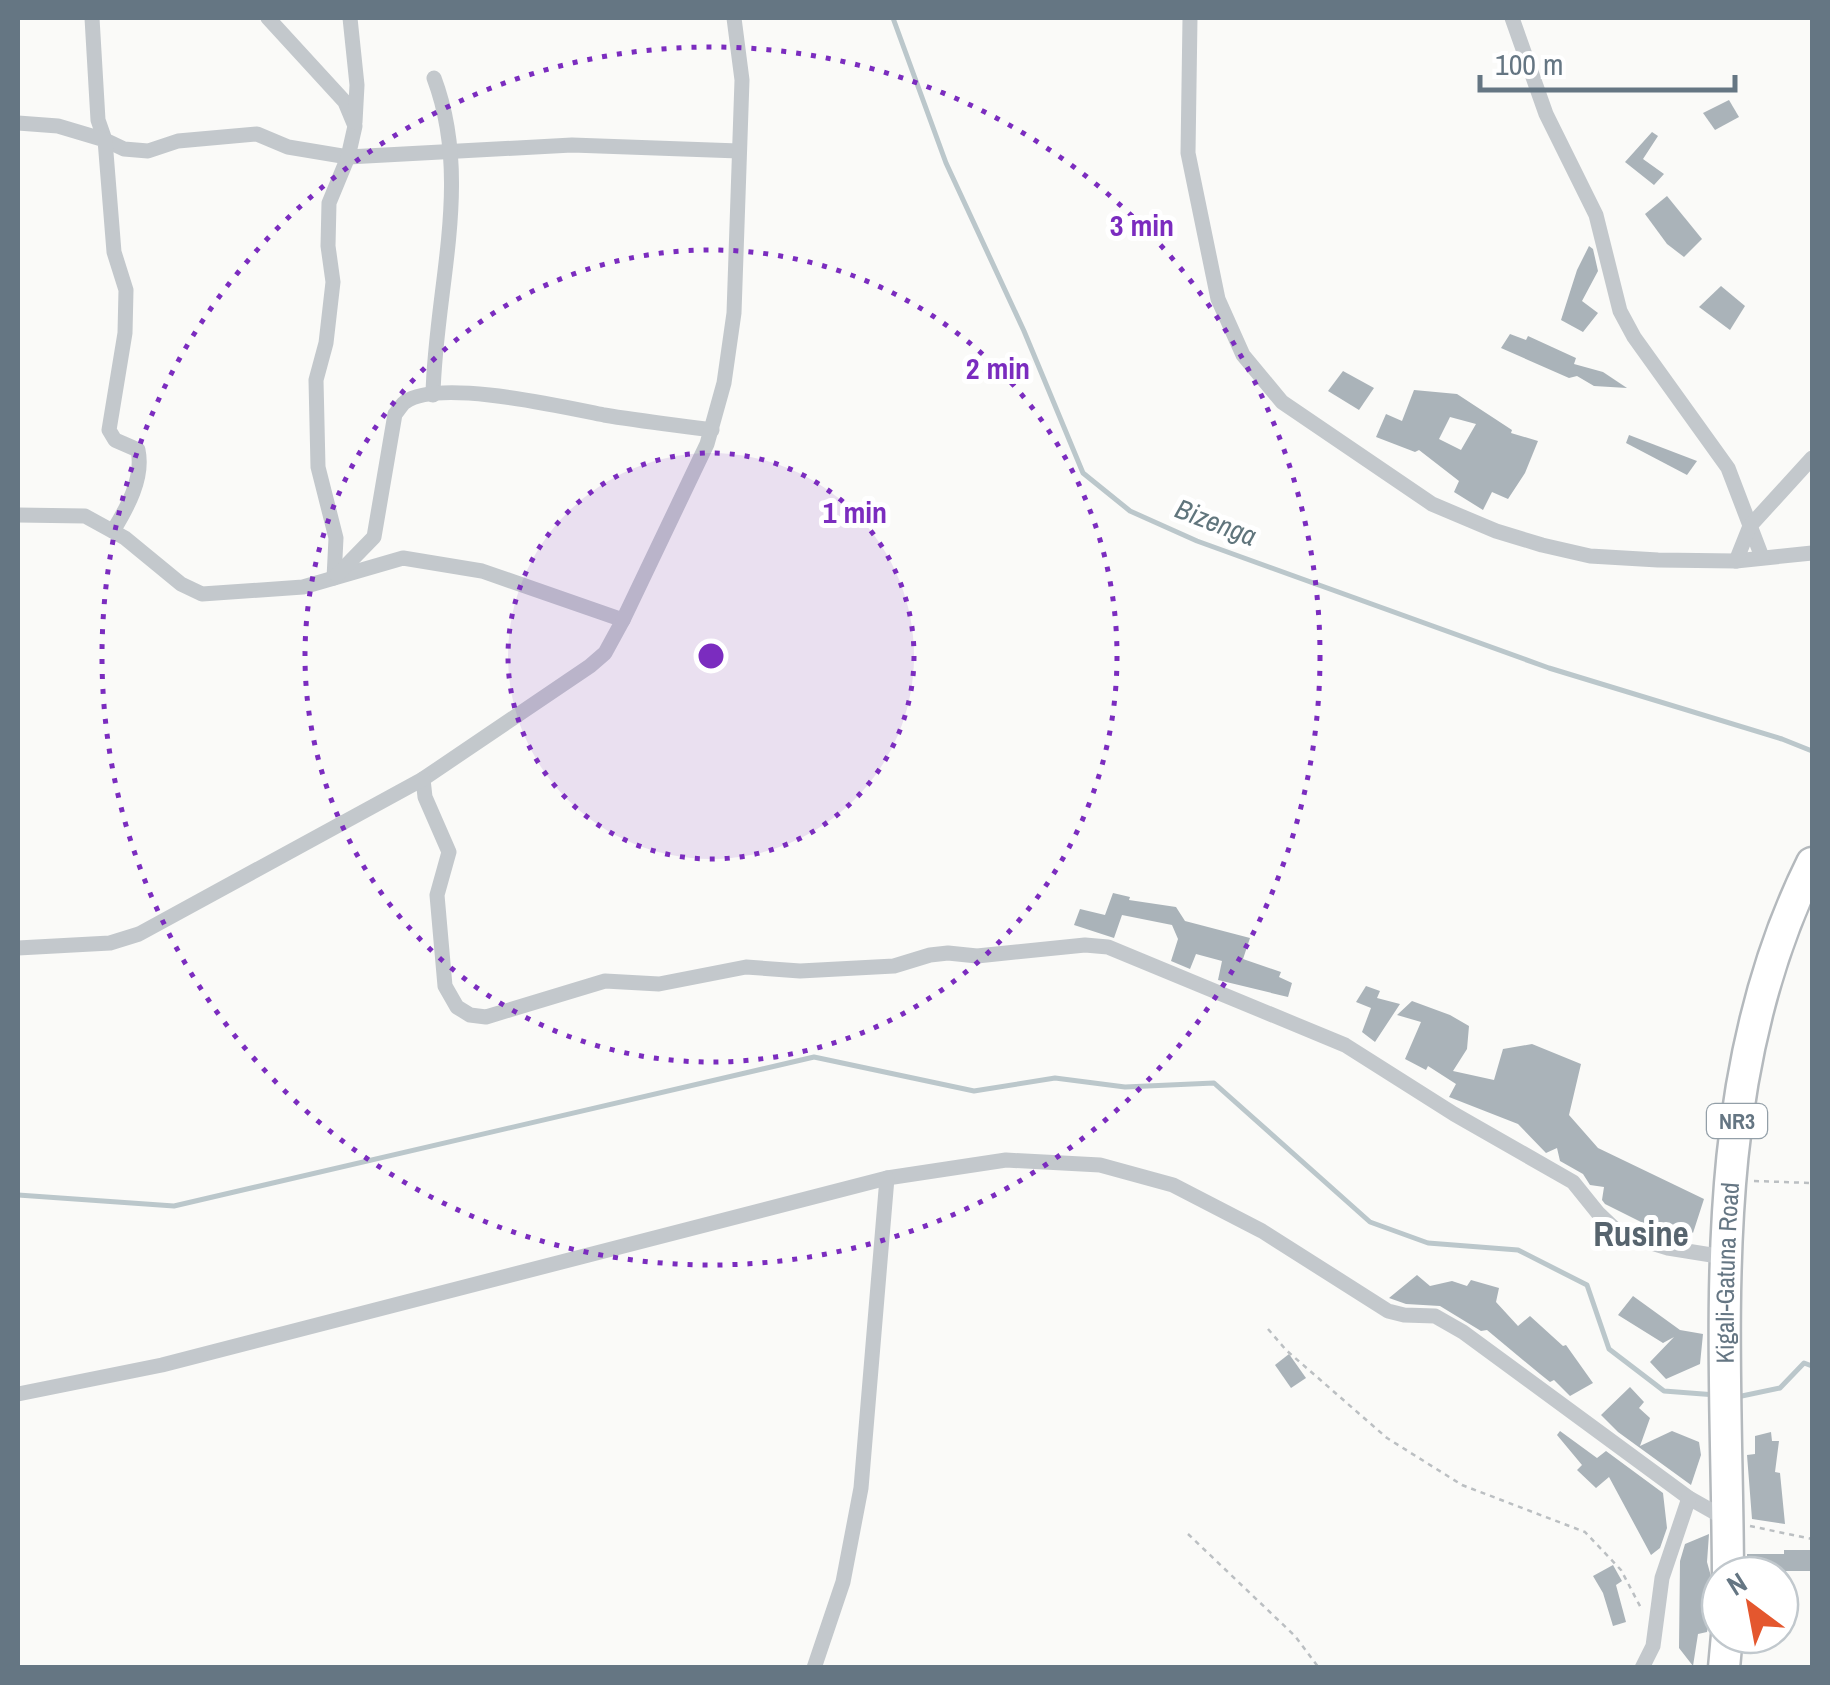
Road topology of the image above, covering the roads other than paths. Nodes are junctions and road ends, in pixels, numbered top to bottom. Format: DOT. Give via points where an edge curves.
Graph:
graph roads {
  1 [pos="92,18"];
  2 [pos="268,18"];
  3 [pos="350,18"];
  4 [pos="734,18"];
  5 [pos="1190,18"];
  6 [pos="1512,18"];
  7 [pos="434,78"];
  8 [pos="18,122"];
  9 [pos="355,126"];
  10 [pos="105,140"];
  11 [pos="739,151"];
  12 [pos="451,152"];
  13 [pos="348,157"];
  14 [pos="433,395"];
  15 [pos="712,430"];
  16 [pos="1812,458"];
  17 [pos="18,516"];
  18 [pos="1750,526"];
  19 [pos="113,531"];
  20 [pos="1812,553"];
  21 [pos="1762,557"];
  22 [pos="1736,562"];
  23 [pos="334,578"];
  24 [pos="623,620"];
  25 [pos="423,779"];
  26 [pos="1812,863"];
  27 [pos="18,948"];
  28 [pos="887,1178"];
  29 [pos="1724,1257"];
  30 [pos="18,1394"];
  31 [pos="1689,1498"];
  32 [pos="1728,1520"];
  33 [pos="1728,1555"];
  34 [pos="814,1668"];
  35 [pos="1642,1668"];
  1 -- 10 [label="street"];
  2 -- 9 [label="street" via="345,102"];
  3 -- 9 [label="street"];
  4 -- 11 [label="street" via="742,64"];
  5 -- 22 [label="street" via="1188,153 1218,300 1243,354 1282,402 1432,504 1496,531 1590,556"];
  6 -- 18 [label="street" via="1546,114 1596,215 1625,322 1722,458"];
  7 -- 12 [label="street"];
  8 -- 10 [label="street"];
  9 -- 13 [label="street"];
  10 -- 13 [label="street" via="148,151 178,141 258,134"];
  10 -- 19 [label="street" via="114,252 126,290 109,430 138,450 141,463"];
  11 -- 12 [label="street" via="572,144"];
  11 -- 15 [label="street" via="734,313"];
  12 -- 13 [label="street"];
  12 -- 14 [label="street" via="450,242"];
  13 -- 23 [label="street" via="329,203 333,282 316,380 318,467 336,538"];
  14 -- 15 [label="street" via="519,398"];
  14 -- 23 [label="street" via="404,402 396,414 374,537"];
  15 -- 24 [label="street"];
  16 -- 18 [label="street"];
  17 -- 19 [label="street" via="84,516"];
  18 -- 21 [label="street"];
  18 -- 22 [label="street"];
  19 -- 23 [label="street" via="202,594 303,588"];
  20 -- 21 [label="street"];
  21 -- 22 [label="street"];
  23 -- 24 [label="street" via="403,558 482,571"];
  24 -- 25 [label="street" via="590,666"];
  25 -- 27 [label="street" via="139,934 110,943"];
  25 -- 29 [label="street" via="449,852 437,896 444,986 470,1015 486,1017 605,981 659,984 746,967 894,966 930,954 1108,948 1358,1053 1573,1182 1618,1233"];
  26 -- 29 [label="highway, Kigali-Gatuna Road / NR3" via="1768,970 1736,1125"];
  28 -- 30 [label="street" via="162,1364"];
  28 -- 31 [label="street" via="1006,1160 1100,1165 1173,1184 1388,1311 1435,1316 1464,1332"];
  28 -- 34 [label="street" via="861,1488 843,1582"];
  29 -- 32 [label="highway, Kigali-Gatuna Road / NR3"];
  31 -- 32 [label="street"];
  31 -- 35 [label="street"];
  32 -- 33 [label="highway, Kigali-Gatuna Road / NR3"];
}
